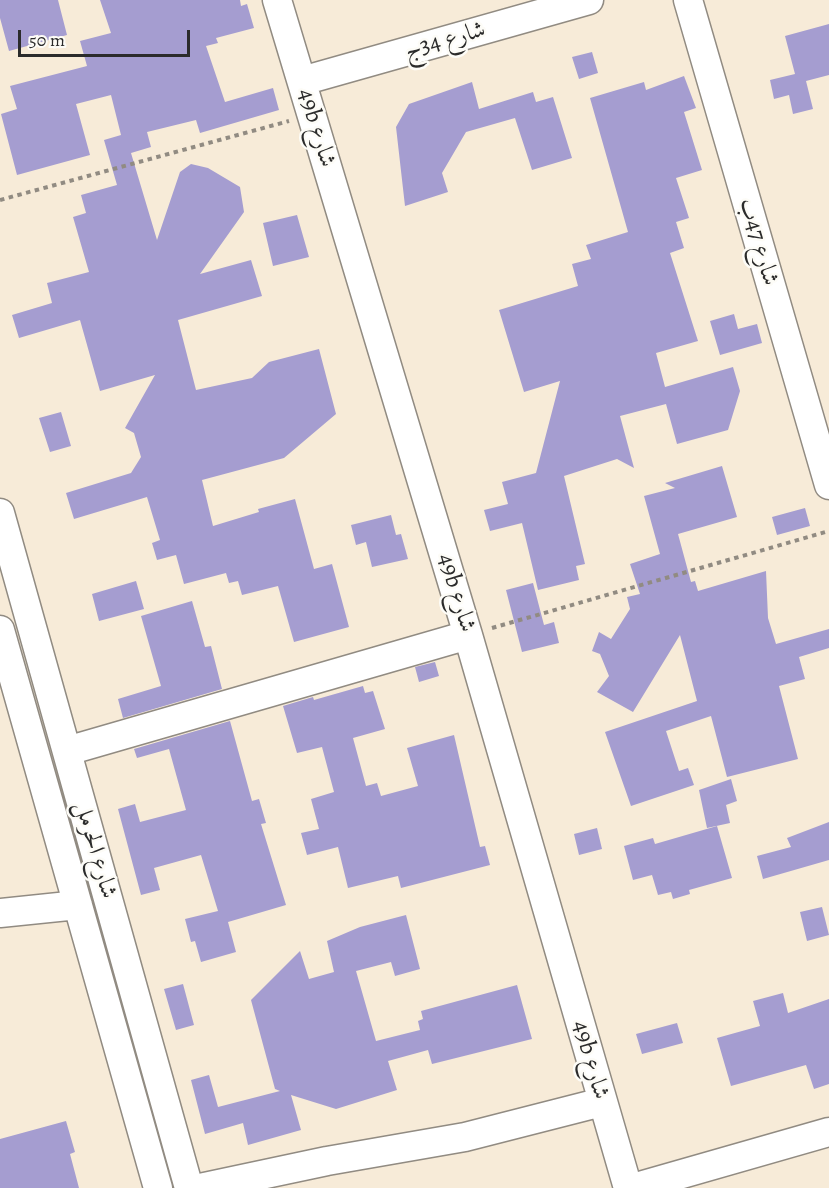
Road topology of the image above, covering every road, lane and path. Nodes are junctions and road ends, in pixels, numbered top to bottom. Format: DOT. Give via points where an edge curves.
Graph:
graph roads {
  1 [pos="277,0"];
  2 [pos="589,0"];
  3 [pos="688,0"];
  4 [pos="302,81"];
  5 [pos="312,114"];
  6 [pos="0,200"];
  7 [pos="829,485"];
  8 [pos="0,513"];
  9 [pos="829,531"];
  10 [pos="0,630"];
  11 [pos="468,635"];
  12 [pos="67,751"];
  13 [pos="78,905"];
  14 [pos="0,913"];
  15 [pos="602,1102"];
  16 [pos="829,1132"];
  17 [pos="327,1161"];
  18 [pos="158,1188"];
  19 [pos="189,1188"];
  20 [pos="201,1188"];
  21 [pos="293,1188"];
  22 [pos="628,1188"];
  23 [pos="633,1188"];
  1 -- 4 [label="street, 49b شارع"];
  2 -- 4 [label="street, شارع 34ج"];
  3 -- 7 [label="street, شارع 47ب"];
  4 -- 5 [label="street, 49b شارع"];
  5 -- 6 [label="path"];
  5 -- 11 [label="street, 49b شارع"];
  8 -- 12 [label="street, شارع الحرمل"];
  9 -- 11 [label="path"];
  10 -- 13 [label="street, شارع الحرمل"];
  11 -- 12 [label="street"];
  11 -- 15 [label="street, 49b شارع"];
  12 -- 19 [label="street, شارع الحرمل"];
  13 -- 14 [label="street"];
  13 -- 18 [label="street, شارع الحرمل"];
  15 -- 17 [label="street" via="465,1137"];
  15 -- 22 [label="street, 49b شارع"];
  16 -- 23 [label="street"];
  17 -- 20 [label="street"];
  17 -- 21 [label="street"];
}
